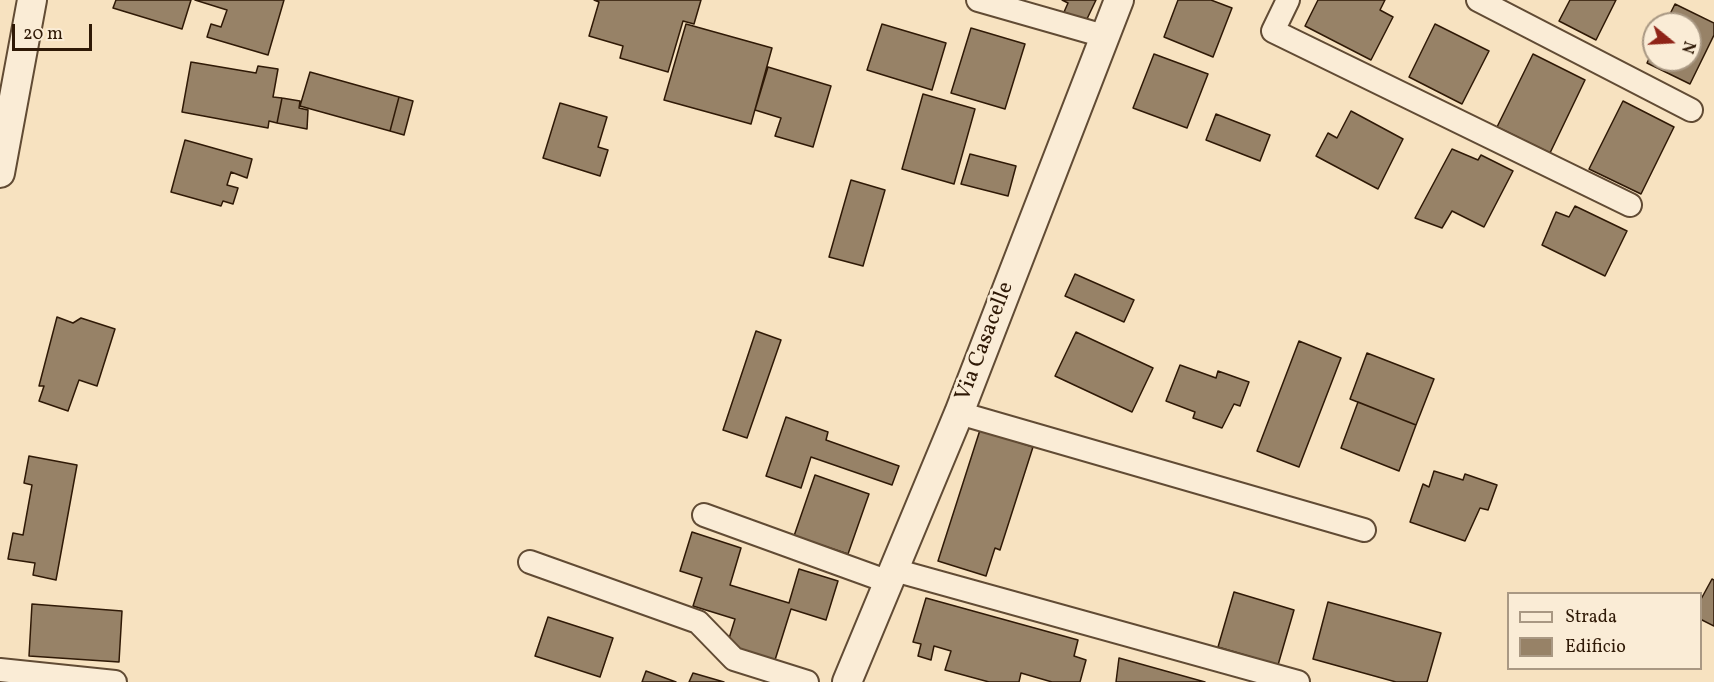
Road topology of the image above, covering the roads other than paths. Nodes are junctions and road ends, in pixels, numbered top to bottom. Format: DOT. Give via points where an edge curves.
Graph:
graph roads {
  1 [pos="32,0"];
  2 [pos="978,0"];
  3 [pos="1119,0"];
  4 [pos="1287,0"];
  5 [pos="1478,0"];
  6 [pos="1104,36"];
  7 [pos="1691,110"];
  8 [pos="0,173"];
  9 [pos="1630,205"];
  10 [pos="959,412"];
  11 [pos="704,515"];
  12 [pos="1364,530"];
  13 [pos="530,562"];
  14 [pos="891,576"];
  15 [pos="0,670"];
  16 [pos="116,682"];
  17 [pos="807,682"];
  18 [pos="847,682"];
  19 [pos="1298,682"];
  1 -- 8 [label="street"];
  2 -- 6 [label="street"];
  3 -- 6 [label="street, Via Casacelle"];
  4 -- 9 [label="street" via="1273,31"];
  5 -- 7 [label="street"];
  6 -- 10 [label="street, Via Casacelle"];
  10 -- 12 [label="street"];
  10 -- 14 [label="street, Via Casacelle"];
  11 -- 14 [label="street"];
  13 -- 17 [label="street" via="699,622 734,659"];
  14 -- 18 [label="street, Via Casacelle"];
  14 -- 19 [label="street"];
  15 -- 16 [label="street"];
}
